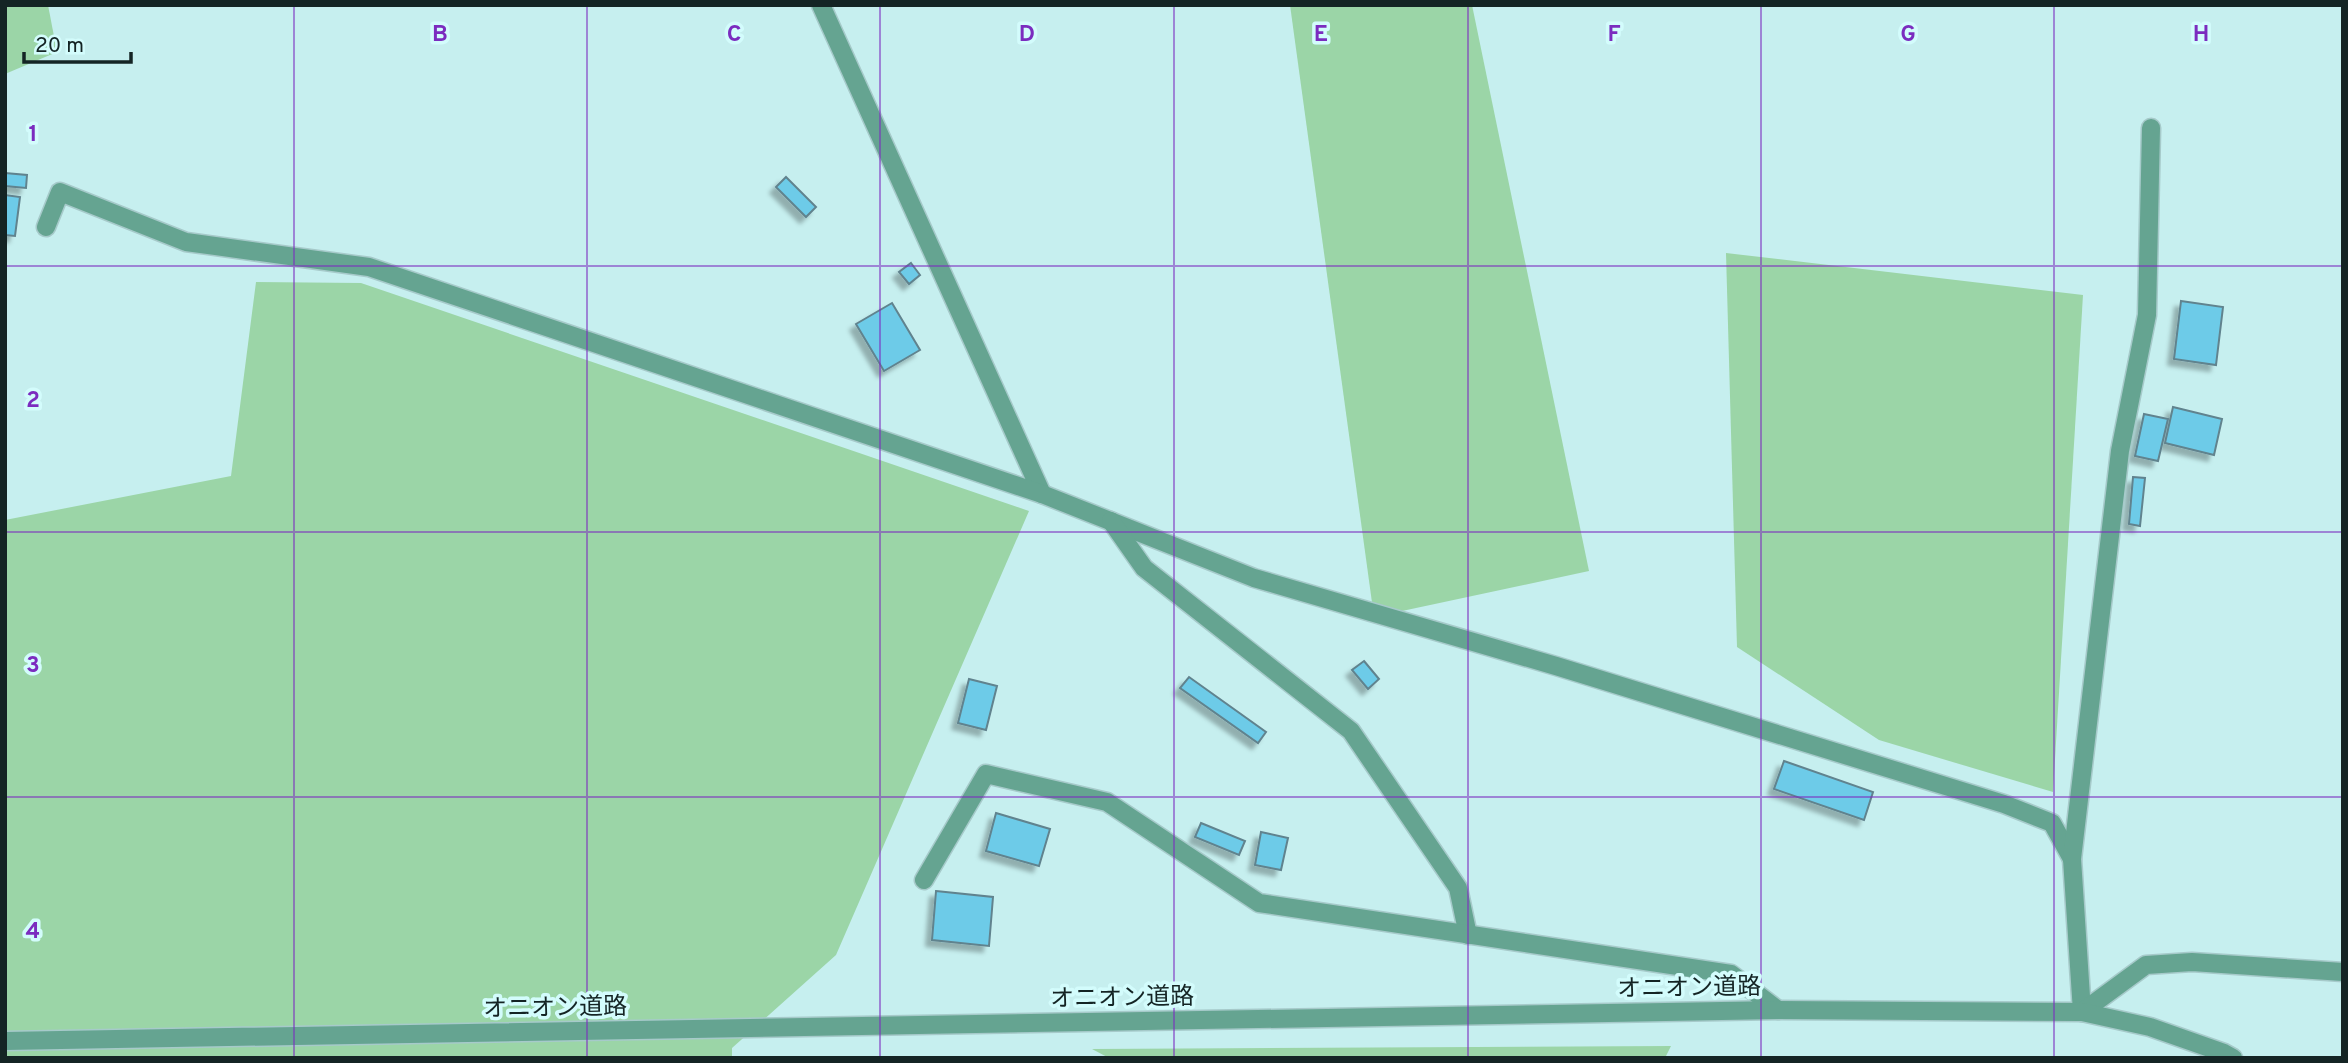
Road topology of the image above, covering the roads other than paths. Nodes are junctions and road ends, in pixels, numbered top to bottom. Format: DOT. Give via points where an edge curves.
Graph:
graph roads {
  1 [pos="821,5"];
  2 [pos="2151,128"];
  3 [pos="46,227"];
  4 [pos="1042,494"];
  5 [pos="1111,521"];
  6 [pos="2072,859"];
  7 [pos="924,880"];
  8 [pos="1468,935"];
  9 [pos="2343,972"];
  10 [pos="1777,1010"];
  11 [pos="2082,1012"];
  12 [pos="5,1041"];
  13 [pos="2233,1058"];
  1 -- 4 [label="street"];
  2 -- 6 [label="street" via="2147,315 2120,451"];
  3 -- 4 [label="street" via="60,192 186,242 369,267"];
  4 -- 5 [label="street"];
  5 -- 6 [label="street" via="1254,578 2004,804 2052,823"];
  5 -- 8 [label="street" via="1144,568 1350,731 1458,888"];
  6 -- 11 [label="street"];
  7 -- 8 [label="street" via="986,774 1107,802 1259,903"];
  8 -- 10 [label="street" via="1731,974"];
  9 -- 11 [label="street" via="2192,962 2146,965"];
  10 -- 11 [label="street, オニオン道路"];
  10 -- 12 [label="street, オニオン道路"];
  11 -- 13 [label="street, オニオン道路" via="2150,1027"];
}
